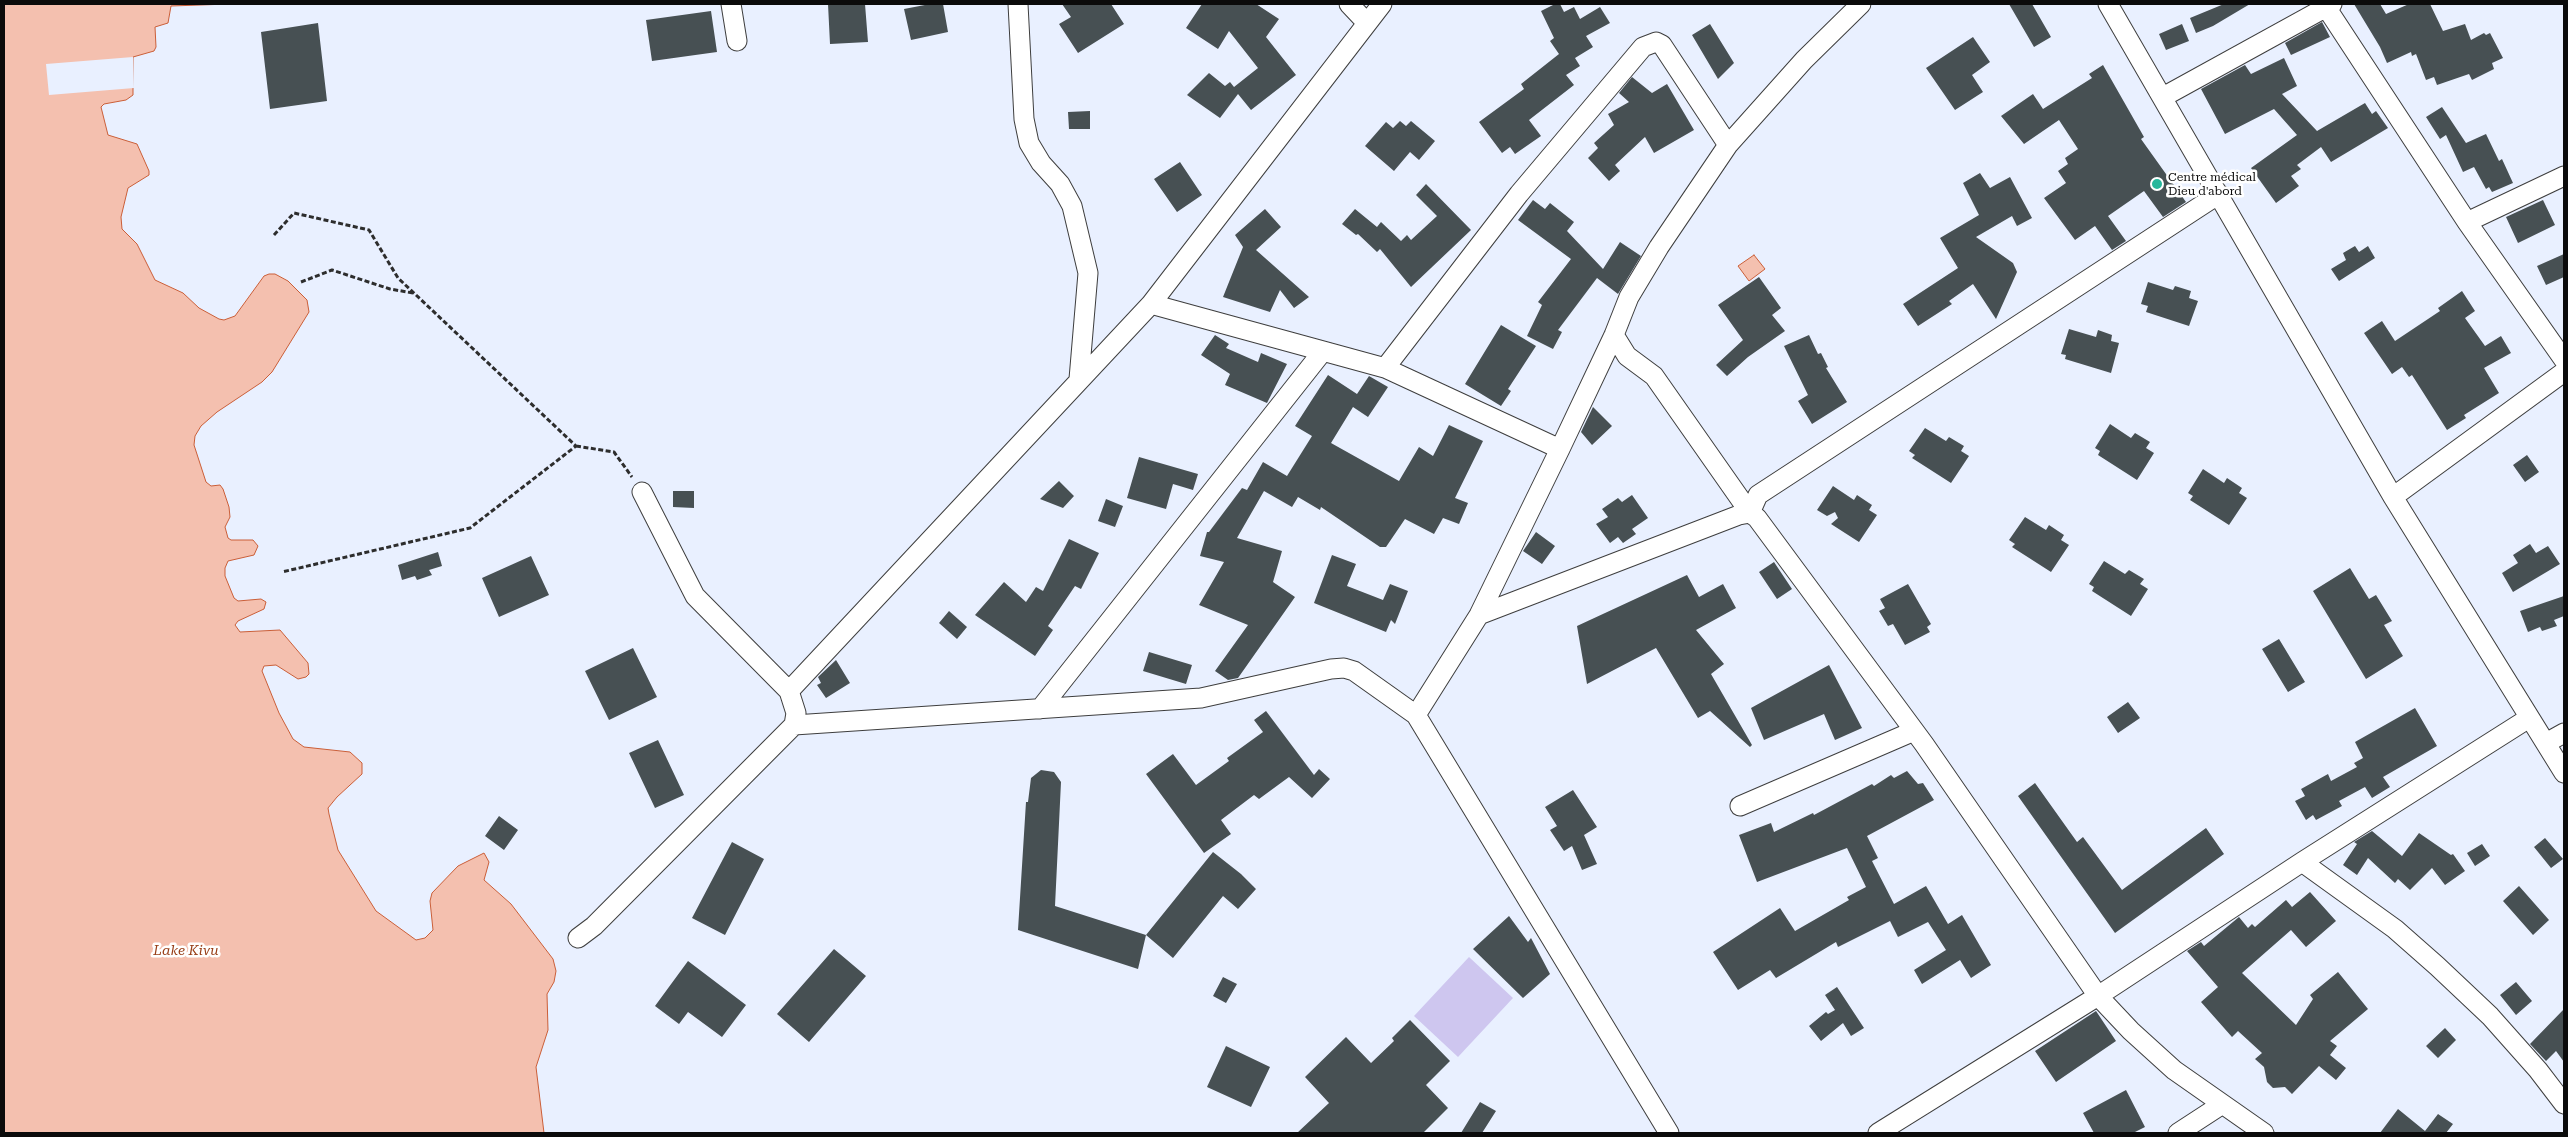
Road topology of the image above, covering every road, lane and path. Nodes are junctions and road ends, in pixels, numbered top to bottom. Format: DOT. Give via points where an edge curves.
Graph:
graph roads {
  1 [pos="731,4"];
  2 [pos="1018,4"];
  3 [pos="1349,4"];
  4 [pos="1382,4"];
  5 [pos="1861,4"];
  6 [pos="2108,4"];
  7 [pos="2327,5"];
  8 [pos="1366,22"];
  9 [pos="737,41"];
  10 [pos="2163,97"];
  11 [pos="1728,145"];
  12 [pos="2564,176"];
  13 [pos="2219,194"];
  14 [pos="2467,222"];
  15 [pos="274,235"];
  16 [pos="301,282"];
  17 [pos="414,293"];
  18 [pos="1151,304"];
  19 [pos="1614,335"];
  20 [pos="1323,351"];
  21 [pos="2564,360"];
  22 [pos="1385,368"];
  23 [pos="2564,372"];
  24 [pos="1079,379"];
  25 [pos="576,446"];
  26 [pos="1560,449"];
  27 [pos="642,492"];
  28 [pos="2393,497"];
  29 [pos="1750,513"];
  30 [pos="282,572"];
  31 [pos="1479,614"];
  32 [pos="788,690"];
  33 [pos="1040,709"];
  34 [pos="1416,715"];
  35 [pos="2529,718"];
  36 [pos="794,725"];
  37 [pos="1914,731"];
  38 [pos="2564,733"];
  39 [pos="2546,743"];
  40 [pos="2564,773"];
  41 [pos="1740,806"];
  42 [pos="2302,862"];
  43 [pos="578,938"];
  44 [pos="2098,996"];
  45 [pos="2564,1104"];
  46 [pos="2221,1105"];
  47 [pos="1669,1133"];
  48 [pos="1878,1133"];
  49 [pos="2178,1133"];
  50 [pos="2264,1133"];
  1 -- 9 [label="street"];
  2 -- 24 [label="street" via="1024,119 1029,143 1072,206 1088,273"];
  3 -- 8 [label="street"];
  4 -- 8 [label="street"];
  5 -- 11 [label="street" via="1804,60"];
  6 -- 10 [label="street"];
  7 -- 10 [label="street"];
  7 -- 14 [label="street"];
  8 -- 18 [label="street"];
  10 -- 13 [label="street"];
  11 -- 19 [label="street" via="1644,272 1629,297"];
  11 -- 22 [label="street" via="1662,44 1656,42 1643,47 1519,194"];
  12 -- 14 [label="street"];
  13 -- 28 [label="street"];
  13 -- 29 [label="street" via="1758,495"];
  14 -- 21 [label="street"];
  15 -- 17 [label="path" via="294,213 370,230 398,278"];
  16 -- 17 [label="path" via="332,270 390,289"];
  17 -- 25 [label="path"];
  18 -- 20 [label="street"];
  18 -- 24 [label="street"];
  19 -- 26 [label="street"];
  19 -- 29 [label="street" via="1627,356 1654,376"];
  20 -- 22 [label="street"];
  20 -- 33 [label="street"];
  22 -- 26 [label="street"];
  23 -- 28 [label="street"];
  24 -- 32 [label="street"];
  25 -- 27 [label="path" via="614,452"];
  25 -- 30 [label="path" via="470,528"];
  26 -- 31 [label="street"];
  27 -- 32 [label="street" via="699,601"];
  28 -- 35 [label="street"];
  29 -- 31 [label="street" via="1739,514"];
  29 -- 37 [label="street" via="1764,526"];
  31 -- 34 [label="street"];
  32 -- 36 [label="street" via="796,713"];
  33 -- 34 [label="street" via="1210,697 1344,668 1354,671"];
  33 -- 36 [label="street"];
  34 -- 47 [label="street"];
  35 -- 39 [label="street"];
  35 -- 42 [label="street"];
  36 -- 43 [label="street" via="601,919"];
  37 -- 41 [label="street"];
  37 -- 44 [label="street"];
  38 -- 39 [label="street"];
  39 -- 40 [label="street"];
  42 -- 44 [label="street"];
  42 -- 45 [label="street" via="2395,929 2437,966 2490,1016"];
  44 -- 46 [label="street" via="2174,1070"];
  44 -- 48 [label="street"];
  46 -- 49 [label="street"];
  46 -- 50 [label="street"];
}
